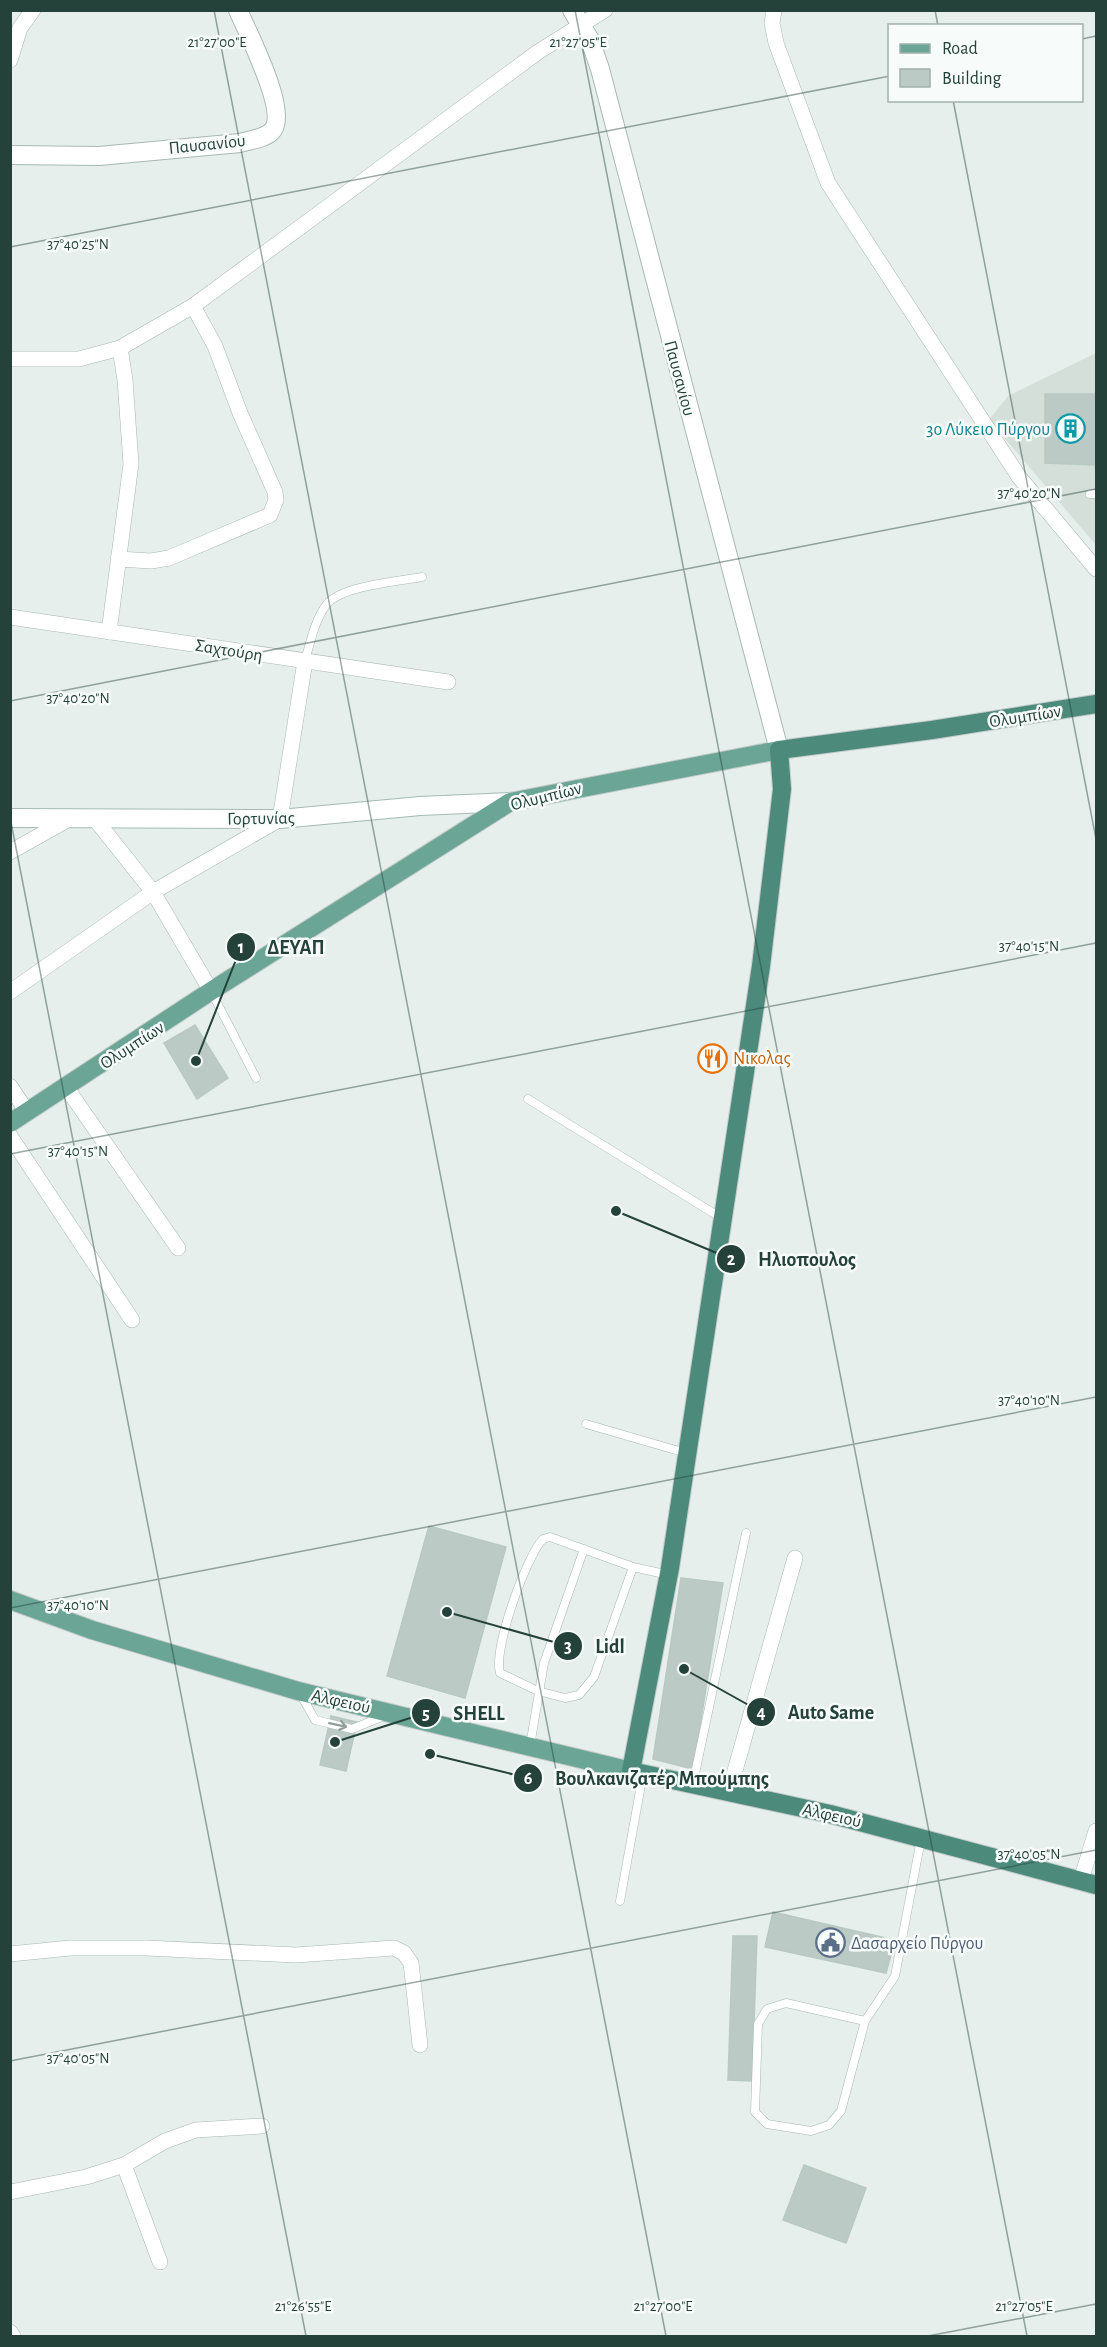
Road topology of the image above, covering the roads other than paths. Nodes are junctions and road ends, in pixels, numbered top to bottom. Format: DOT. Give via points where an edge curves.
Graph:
graph roads {
  1 [pos="33,10"];
  2 [pos="238,10"];
  3 [pos="605,10"];
  4 [pos="774,10"];
  5 [pos="577,17"];
  6 [pos="10,60"];
  7 [pos="10,155"];
  8 [pos="193,306"];
  9 [pos="120,348"];
  10 [pos="10,359"];
  11 [pos="118,559"];
  12 [pos="1096,569"];
  13 [pos="422,577"];
  14 [pos="10,617"];
  15 [pos="109,632"];
  16 [pos="305,661"];
  17 [pos="448,682"];
  18 [pos="1096,704"];
  19 [pos="778,750"];
  20 [pos="510,802"];
  21 [pos="10,818"];
  22 [pos="69,819"];
  23 [pos="95,819"];
  24 [pos="280,819"];
  25 [pos="10,852"];
  26 [pos="153,892"];
  27 [pos="10,992"];
  28 [pos="211,992"];
  29 [pos="256,1078"];
  30 [pos="10,1086"];
  31 [pos="66,1087"];
  32 [pos="528,1099"];
  33 [pos="27,1112"];
  34 [pos="10,1124"];
  35 [pos="10,1136"];
  36 [pos="724,1220"];
  37 [pos="178,1248"];
  38 [pos="132,1320"];
  39 [pos="586,1424"];
  40 [pos="687,1454"];
  41 [pos="746,1533"];
  42 [pos="584,1549"];
  43 [pos="795,1558"];
  44 [pos="633,1566"];
  45 [pos="669,1575"];
  46 [pos="10,1600"];
  47 [pos="298,1691"];
  48 [pos="538,1691"];
  49 [pos="391,1713"];
  50 [pos="530,1747"];
  51 [pos="637,1772"];
  52 [pos="693,1783"];
  53 [pos="729,1792"];
  54 [pos="1096,1831"];
  55 [pos="922,1836"];
  56 [pos="1089,1883"];
  57 [pos="620,1901"];
  58 [pos="10,1954"];
  59 [pos="865,2021"];
  60 [pos="420,2045"];
  61 [pos="262,2126"];
  62 [pos="124,2166"];
  63 [pos="10,2192"];
  64 [pos="160,2262"];
  65 [pos="10,2332"];
  66 [pos="13,2337"];
  1 -- 6 [label="street" via="20,28"];
  2 -- 7 [label="street, Παυσανίου" via="274,97 277,122 272,132 240,142 99,156"];
  3 -- 5 [label="street"];
  4 -- 12 [label="street" via="776,43 828,183 1019,477"];
  5 -- 8 [label="street"];
  5 -- 19 [label="street, Παυσανίου" via="600,69"];
  8 -- 9 [label="street"];
  8 -- 11 [label="street" via="215,346 274,492 274,508 270,515 169,558"];
  9 -- 10 [label="street" via="80,359"];
  9 -- 11 [label="street" via="131,464"];
  11 -- 15 [label="street"];
  13 -- 16 [label="lane" via="339,595 327,604"];
  14 -- 15 [label="street, Σαχτούρη"];
  15 -- 16 [label="street, Σαχτούρη"];
  16 -- 17 [label="street, Σαχτούρη"];
  16 -- 24 [label="street"];
  18 -- 19 [label="highway, Ολυμπίων"];
  19 -- 20 [label="main road, Ολυμπίων"];
  19 -- 36 [label="highway" via="782,789"];
  20 -- 24 [label="street, Γορτυνίας"];
  20 -- 28 [label="main road, Ολυμπίων"];
  21 -- 22 [label="street, Γορτυνίας"];
  22 -- 23 [label="street, Γορτυνίας"];
  22 -- 25 [label="street"];
  23 -- 24 [label="street, Γορτυνίας"];
  23 -- 26 [label="street"];
  24 -- 26 [label="street"];
  26 -- 27 [label="street"];
  26 -- 28 [label="street"];
  28 -- 29 [label="lane"];
  28 -- 31 [label="main road, Ολυμπίων"];
  30 -- 33 [label="street"];
  31 -- 33 [label="main road, Ολυμπίων"];
  31 -- 37 [label="street"];
  32 -- 36 [label="lane"];
  33 -- 34 [label="main road, Ολυμπίων"];
  35 -- 38 [label="street"];
  36 -- 40 [label="highway"];
  39 -- 40 [label="lane"];
  40 -- 45 [label="highway"];
  41 -- 52 [label="lane"];
  42 -- 44 [label="lane"];
  42 -- 48 [label="lane" via="548,1650"];
  42 -- 48 [label="lane" via="550,1537 543,1539 527,1565 499,1650 500,1673"];
  43 -- 53 [label="street"];
  44 -- 45 [label="lane"];
  44 -- 48 [label="lane" via="594,1677 579,1695 565,1698"];
  45 -- 51 [label="highway"];
  46 -- 47 [label="main road, Αλφειού" via="92,1630"];
  47 -- 49 [label="main road, Αλφειού"];
  47 -- 49 [label="lane, one-way" via="315,1720 352,1729"];
  48 -- 50 [label="lane"];
  49 -- 50 [label="main road, Αλφειού"];
  50 -- 51 [label="main road, Αλφειού"];
  51 -- 52 [label="highway, Αλφειού"];
  51 -- 57 [label="lane"];
  52 -- 53 [label="highway, Αλφειού"];
  53 -- 55 [label="highway, Αλφειού"];
  54 -- 56 [label="street"];
  55 -- 56 [label="highway, Αλφειού"];
  55 -- 59 [label="lane" via="895,1976"];
  58 -- 60 [label="street" via="70,1948 146,1948 296,1955 394,1948 411,1963"];
  59 -- 59 [label="lane" via="786,2003 767,2009 758,2024 755,2112 767,2124 810,2131 829,2125 841,2111"];
  61 -- 62 [label="street" via="196,2130 165,2141"];
  62 -- 63 [label="street"];
  62 -- 64 [label="street"];
  65 -- 66 [label="street"];
}
